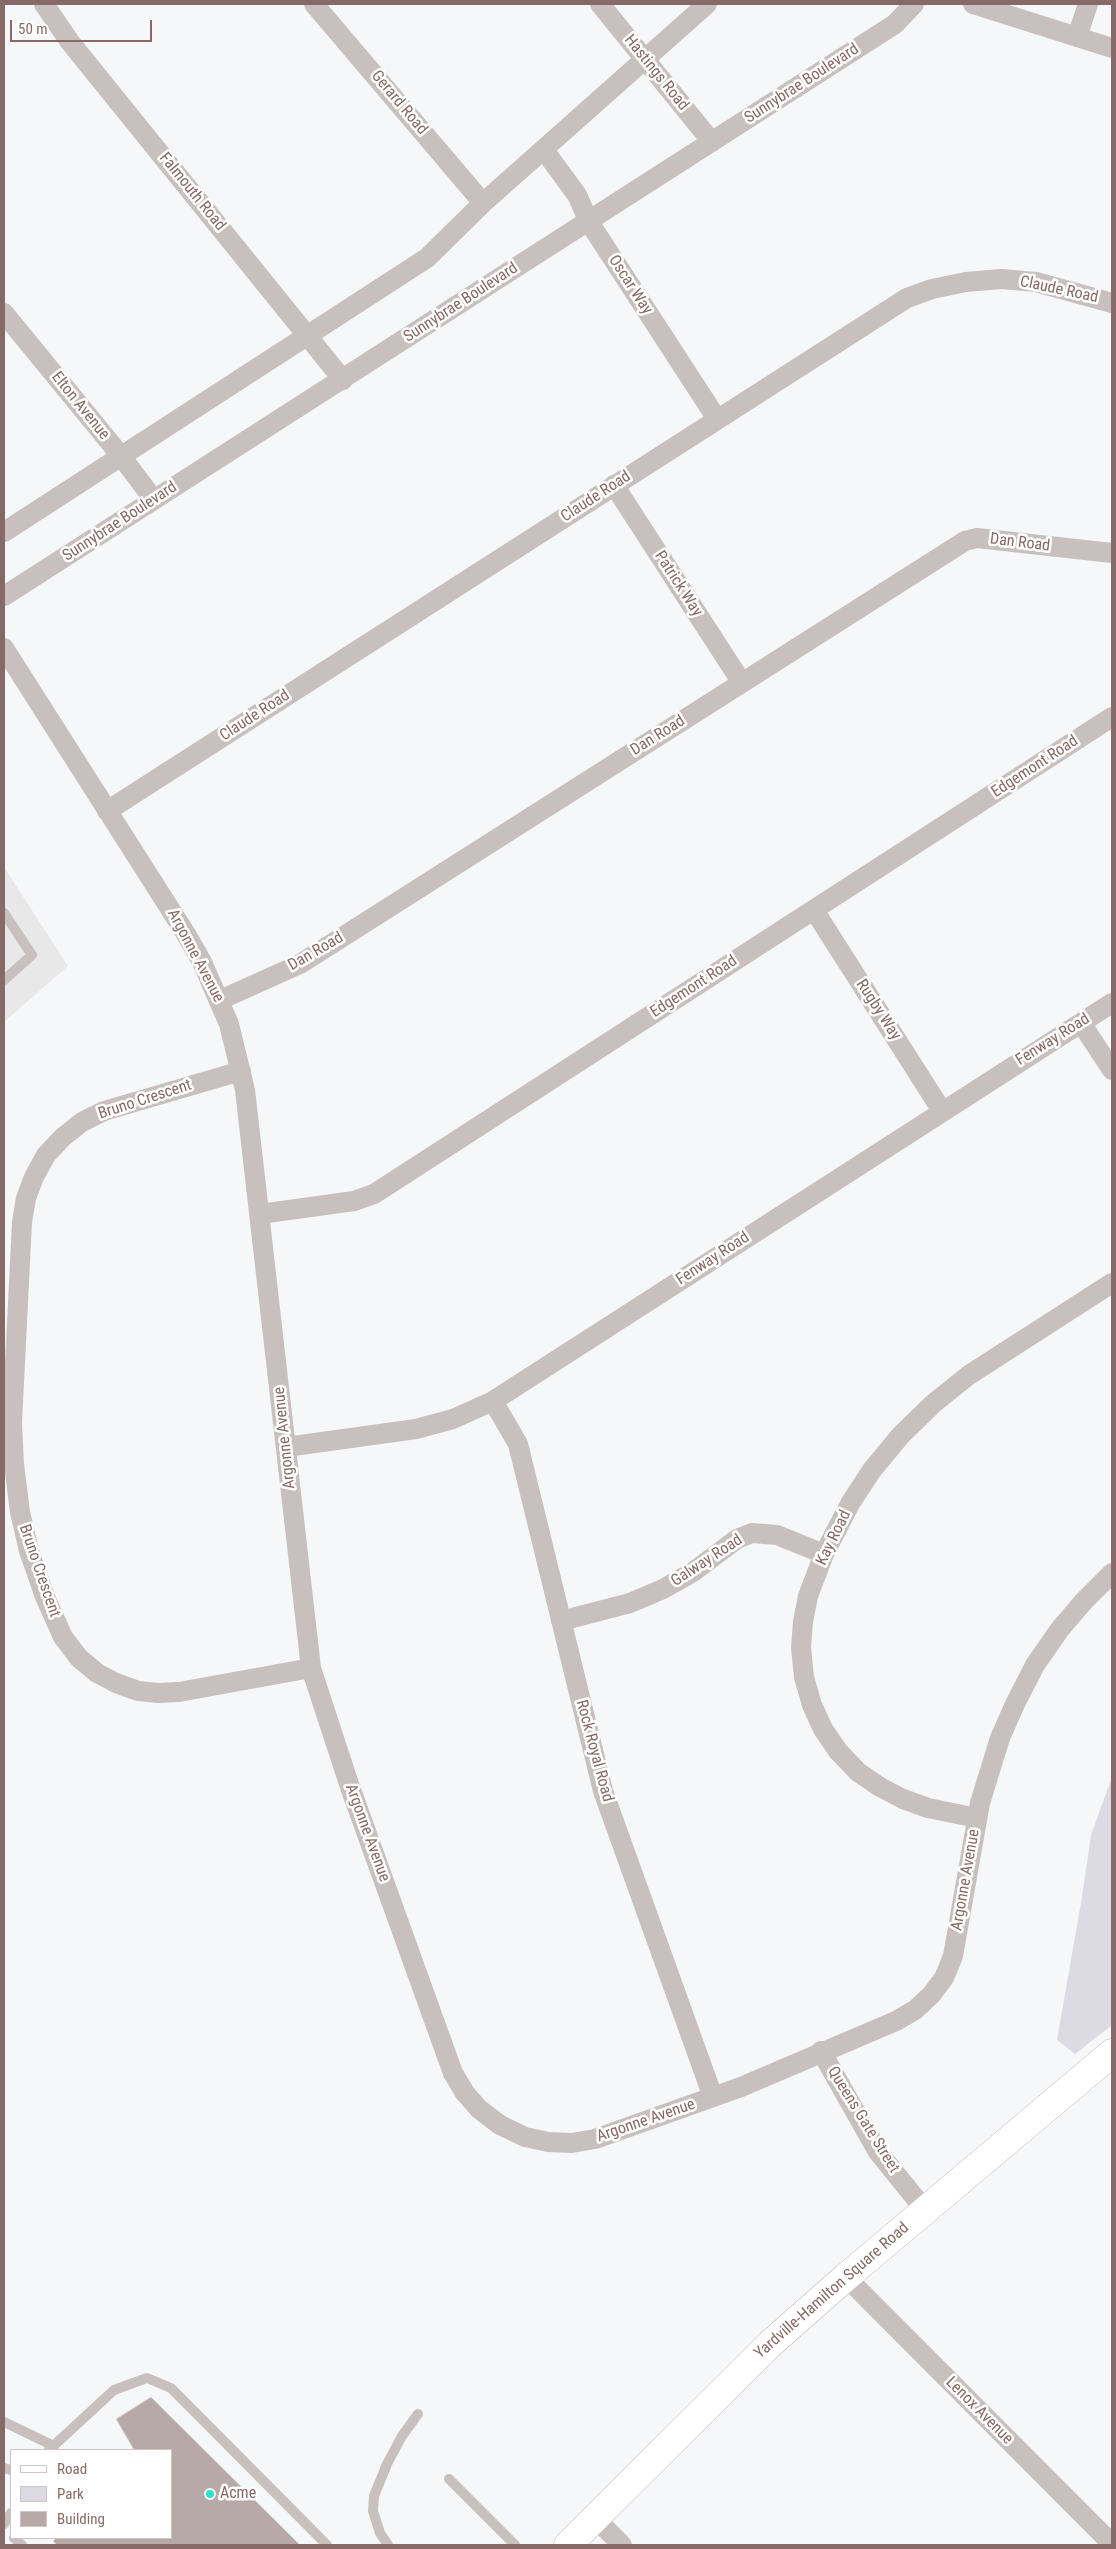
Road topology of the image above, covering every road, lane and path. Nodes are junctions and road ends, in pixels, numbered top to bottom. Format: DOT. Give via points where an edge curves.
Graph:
graph roads {
  1 [pos="44,4"];
  2 [pos="314,4"];
  3 [pos="600,4"];
  4 [pos="707,4"];
  5 [pos="914,4"];
  6 [pos="973,4"];
  7 [pos="1088,4"];
  8 [pos="1077,37"];
  9 [pos="1112,48"];
  10 [pos="645,58"];
  11 [pos="712,142"];
  12 [pos="544,150"];
  13 [pos="483,203"];
  14 [pos="589,222"];
  15 [pos="1112,302"];
  16 [pos="4,312"];
  17 [pos="308,335"];
  18 [pos="343,380"];
  19 [pos="717,419"];
  20 [pos="121,456"];
  21 [pos="614,485"];
  22 [pos="154,500"];
  23 [pos="4,532"];
  24 [pos="1112,553"];
  25 [pos="4,596"];
  26 [pos="4,648"];
  27 [pos="742,683"];
  28 [pos="1112,717"];
  29 [pos="108,811"];
  30 [pos="814,910"];
  31 [pos="4,913"];
  32 [pos="4,980"];
  33 [pos="220,1000"];
  34 [pos="1112,1003"];
  35 [pos="1081,1023"];
  36 [pos="1112,1070"];
  37 [pos="241,1071"];
  38 [pos="942,1110"];
  39 [pos="260,1214"];
  40 [pos="1112,1283"];
  41 [pos="493,1401"];
  42 [pos="286,1447"];
  43 [pos="824,1554"];
  44 [pos="1112,1573"];
  45 [pos="561,1621"];
  46 [pos="311,1668"];
  47 [pos="977,1818"];
  48 [pos="822,2052"];
  49 [pos="1112,2053"];
  50 [pos="713,2097"];
  51 [pos="925,2210"];
  52 [pos="846,2277"];
  53 [pos="418,2414"];
  54 [pos="4,2422"];
  55 [pos="52,2448"];
  56 [pos="449,2479"];
  57 [pos="10,2515"];
  58 [pos="595,2518"];
  59 [pos="4,2526"];
  60 [pos="1112,2544"];
  61 [pos="327,2545"];
  62 [pos="388,2545"];
  63 [pos="515,2545"];
  64 [pos="568,2545"];
  65 [pos="622,2545"];
  1 -- 17 [label="street, Falmouth Road" via="70,42"];
  2 -- 13 [label="street, Gerard Road"];
  3 -- 10 [label="street, Hastings Road"];
  4 -- 10 [label="street"];
  5 -- 11 [label="street, Sunnybrae Boulevard" via="895,24"];
  6 -- 8 [label="street"];
  7 -- 8 [label="street"];
  8 -- 9 [label="street"];
  10 -- 11 [label="street, Hastings Road"];
  10 -- 12 [label="street"];
  11 -- 14 [label="street, Sunnybrae Boulevard"];
  12 -- 13 [label="street"];
  12 -- 14 [label="street, Oscar Way" via="577,195"];
  13 -- 17 [label="street" via="427,258"];
  14 -- 18 [label="street, Sunnybrae Boulevard"];
  14 -- 19 [label="street, Oscar Way"];
  15 -- 19 [label="street, Claude Road" via="1036,282 1001,279 932,289 907,298"];
  16 -- 20 [label="street, Elton Avenue"];
  17 -- 18 [label="street, Falmouth Road"];
  17 -- 20 [label="street"];
  18 -- 22 [label="street, Sunnybrae Boulevard"];
  19 -- 21 [label="street, Claude Road"];
  20 -- 22 [label="street, Elton Avenue"];
  20 -- 23 [label="street"];
  21 -- 27 [label="street, Patrick Way"];
  21 -- 29 [label="street, Claude Road"];
  22 -- 25 [label="street, Sunnybrae Boulevard"];
  24 -- 27 [label="street, Dan Road" via="977,538 965,541"];
  26 -- 29 [label="street, Argonne Avenue"];
  27 -- 33 [label="street, Dan Road" via="300,964"];
  28 -- 30 [label="street, Edgemont Road"];
  29 -- 33 [label="street, Argonne Avenue" via="186,934"];
  30 -- 38 [label="street, Rugby Way"];
  30 -- 39 [label="street, Edgemont Road" via="374,1194 354,1201"];
  31 -- 32 [label="lane" via="32,956"];
  33 -- 37 [label="street, Argonne Avenue"];
  34 -- 35 [label="street, Fenway Road"];
  35 -- 36 [label="street"];
  35 -- 38 [label="street, Fenway Road"];
  37 -- 39 [label="street, Argonne Avenue"];
  37 -- 46 [label="street, Bruno Crescent" via="104,1111 63,1137 42,1162 26,1198 22,1222 12,1423 14,1464 29,1551 45,1597 63,1637 96,1673 116,1684 158,1693"];
  38 -- 41 [label="street, Fenway Road"];
  39 -- 42 [label="street, Argonne Avenue"];
  40 -- 43 [label="street, Kay Road" via="969,1375 934,1403 872,1470"];
  41 -- 42 [label="street, Fenway Road" via="452,1419 416,1429"];
  41 -- 45 [label="street, Rock Royal Road" via="518,1444"];
  42 -- 46 [label="street, Argonne Avenue"];
  43 -- 45 [label="street, Galway Road" via="777,1535 752,1534 737,1539 693,1572 662,1589 630,1602"];
  43 -- 47 [label="street, Kay Road" via="808,1596 801,1648 804,1677 823,1729 858,1772 880,1787 928,1808"];
  44 -- 47 [label="street, Argonne Avenue" via="1066,1622 1035,1666 1014,1704 1000,1738"];
  45 -- 50 [label="street, Rock Royal Road" via="602,1791"];
  46 -- 50 [label="street, Argonne Avenue" via="350,1787 453,2073 479,2109 500,2125 525,2137 572,2143 595,2140"];
  47 -- 48 [label="street, Argonne Avenue" via="953,1956 944,1978 915,2010"];
  48 -- 50 [label="street, Argonne Avenue"];
  48 -- 51 [label="street, Queens Gate Street" via="878,2152"];
  49 -- 51 [label="street, Yardville-Hamilton Square Road"];
  51 -- 52 [label="street, Yardville-Hamilton Square Road"];
  52 -- 58 [label="street, Yardville-Hamilton Square Road" via="740,2374"];
  52 -- 60 [label="street, Lenox Avenue"];
  53 -- 62 [label="lane" via="386,2464 374,2496 375,2518"];
  54 -- 55 [label="lane"];
  55 -- 61 [label="lane" via="114,2390 147,2378 171,2388"];
  56 -- 63 [label="lane"];
  57 -- 59 [label="lane"];
  58 -- 64 [label="street, Yardville-Hamilton Square Road"];
  58 -- 65 [label="street"];
}
